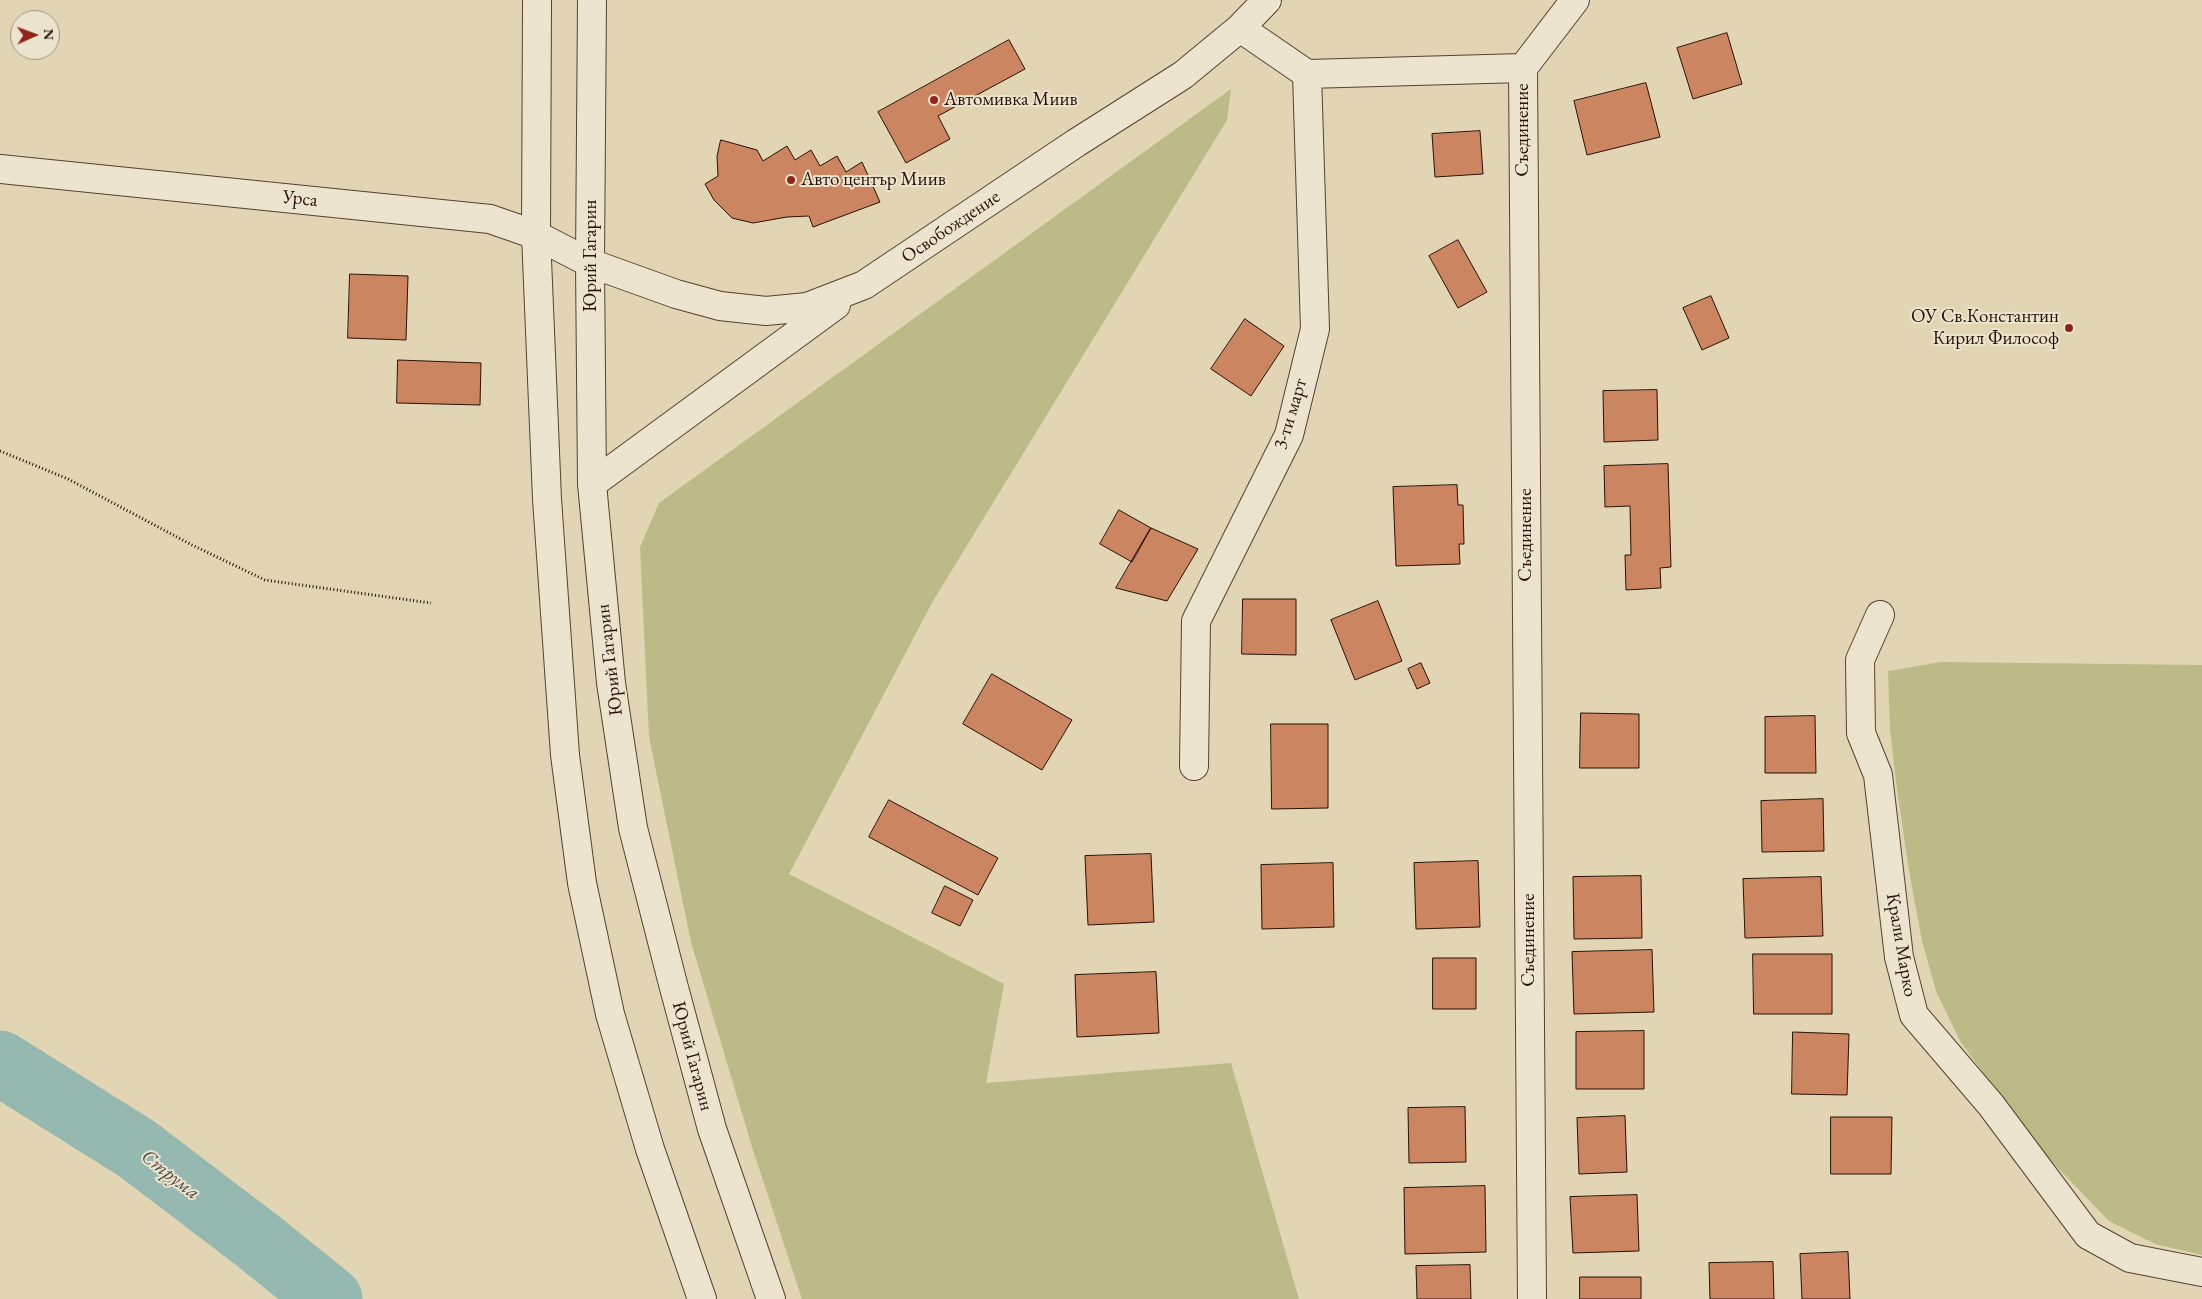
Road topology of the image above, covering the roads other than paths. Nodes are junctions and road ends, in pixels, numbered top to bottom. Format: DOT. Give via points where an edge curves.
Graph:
graph roads {
  1 [pos="537,0"];
  2 [pos="592,0"];
  3 [pos="1267,0"];
  4 [pos="1575,0"];
  5 [pos="1240,28"];
  6 [pos="1523,68"];
  7 [pos="1308,74"];
  8 [pos="0,169"];
  9 [pos="536,235"];
  10 [pos="590,263"];
  11 [pos="864,284"];
  12 [pos="592,484"];
  13 [pos="1880,614"];
  14 [pos="1194,766"];
  15 [pos="2202,1272"];
  16 [pos="702,1299"];
  17 [pos="771,1299"];
  18 [pos="1532,1299"];
  1 -- 9 [label="street"];
  2 -- 10 [label="street, Юрий Гагарин"];
  3 -- 5 [label="street, Освобождение"];
  4 -- 6 [label="street"];
  5 -- 7 [label="street"];
  5 -- 11 [label="street, Освобождение" via="1183,75"];
  6 -- 7 [label="street, Съединение"];
  6 -- 18 [label="street, Съединение"];
  7 -- 14 [label="street, 3-ти март" via="1314,328 1288,435 1196,621"];
  8 -- 9 [label="street, Урса" via="490,219"];
  9 -- 10 [label="street, Урса"];
  9 -- 16 [label="street" via="556,633 565,755 582,884 610,1014 650,1149"];
  10 -- 11 [label="street, Освобождение" via="693,299 720,306 766,311 808,307"];
  10 -- 12 [label="street, Юрий Гагарин"];
  11 -- 12 [label="street"];
  12 -- 17 [label="street, Юрий Гагарин" via="611,683 633,828 712,1128"];
  13 -- 15 [label="street, Крали Марко" via="1860,660 1860,733 1878,775 1899,957 1914,1015 1991,1105 2088,1235 2130,1258"];
}
